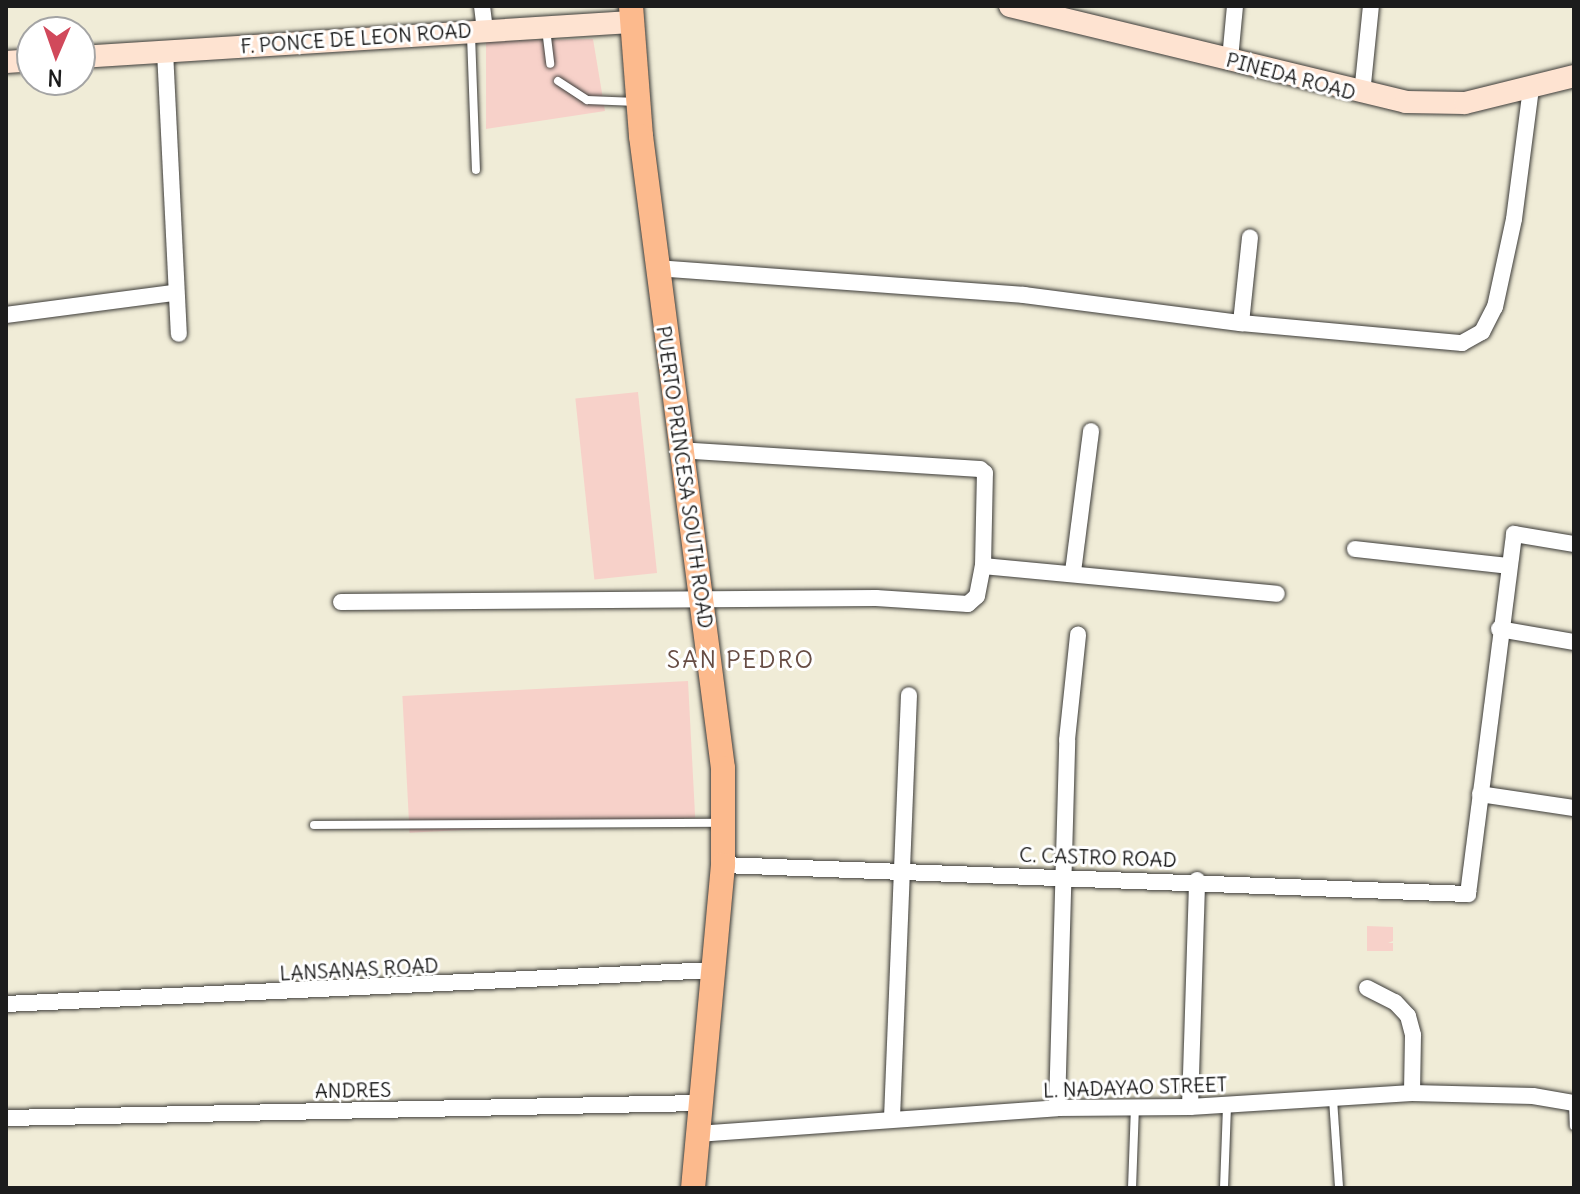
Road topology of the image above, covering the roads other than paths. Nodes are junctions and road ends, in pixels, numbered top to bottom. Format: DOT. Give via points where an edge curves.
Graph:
graph roads {
  1 [pos="482,6"];
  2 [pos="1010,6"];
  3 [pos="1235,6"];
  4 [pos="1371,6"];
  5 [pos="631,14"];
  6 [pos="546,26"];
  7 [pos="478,30"];
  8 [pos="165,51"];
  9 [pos="96,56"];
  10 [pos="1230,59"];
  11 [pos="550,64"];
  12 [pos="1574,76"];
  13 [pos="558,81"];
  14 [pos="1531,88"];
  15 [pos="1362,94"];
  16 [pos="637,102"];
  17 [pos="476,170"];
  18 [pos="1250,237"];
  19 [pos="657,268"];
  20 [pos="173,293"];
  21 [pos="6,315"];
  22 [pos="1241,323"];
  23 [pos="179,334"];
  24 [pos="1091,431"];
  25 [pos="682,450"];
  26 [pos="1574,544"];
  27 [pos="1355,549"];
  28 [pos="983,566"];
  29 [pos="1509,566"];
  30 [pos="1073,572"];
  31 [pos="1277,594"];
  32 [pos="701,599"];
  33 [pos="341,602"];
  34 [pos="1499,629"];
  35 [pos="1078,635"];
  36 [pos="1574,642"];
  37 [pos="909,695"];
  38 [pos="1480,794"];
  39 [pos="1574,808"];
  40 [pos="725,823"];
  41 [pos="314,825"];
  42 [pos="723,865"];
  43 [pos="901,870"];
  44 [pos="1061,876"];
  45 [pos="1197,880"];
  46 [pos="714,970"];
  47 [pos="1367,988"];
  48 [pos="6,1004"];
  49 [pos="1412,1093"];
  50 [pos="1333,1098"];
  51 [pos="700,1103"];
  52 [pos="1573,1103"];
  53 [pos="1227,1105"];
  54 [pos="1135,1107"];
  55 [pos="1190,1107"];
  56 [pos="1057,1108"];
  57 [pos="6,1118"];
  58 [pos="892,1118"];
  59 [pos="1574,1126"];
  60 [pos="697,1134"];
  61 [pos="693,1188"];
  62 [pos="1132,1188"];
  63 [pos="1224,1188"];
  64 [pos="1339,1188"];
  1 -- 7 [label="street"];
  2 -- 10 [label="street, PINEDA ROAD"];
  3 -- 10 [label="street"];
  4 -- 15 [label="street"];
  5 -- 6 [label="street, F. PONCE DE LEON ROAD"];
  5 -- 16 [label="main road, PUERTO PRINCESA SOUTH ROAD"];
  6 -- 7 [label="street, F. PONCE DE LEON ROAD"];
  6 -- 11 [label="lane"];
  7 -- 8 [label="street, F. PONCE DE LEON ROAD"];
  7 -- 17 [label="lane"];
  8 -- 9 [label="street, F. PONCE DE LEON ROAD"];
  8 -- 20 [label="street"];
  10 -- 15 [label="street, PINEDA ROAD"];
  12 -- 14 [label="street, PINEDA ROAD"];
  13 -- 16 [label="lane" via="587,100"];
  14 -- 15 [label="street, PINEDA ROAD" via="1441,105"];
  14 -- 22 [label="street" via="1510,242 1495,307 1482,332 1462,343"];
  16 -- 19 [label="main road, PUERTO PRINCESA SOUTH ROAD"];
  18 -- 22 [label="street"];
  19 -- 22 [label="street" via="1024,295"];
  19 -- 25 [label="main road, PUERTO PRINCESA SOUTH ROAD"];
  20 -- 21 [label="street"];
  20 -- 23 [label="street"];
  24 -- 30 [label="street"];
  25 -- 28 [label="street" via="980,469 985,473"];
  25 -- 32 [label="main road, PUERTO PRINCESA SOUTH ROAD"];
  26 -- 29 [label="street" via="1514,534"];
  27 -- 29 [label="street"];
  28 -- 30 [label="street"];
  28 -- 32 [label="street" via="977,596 968,604 876,598"];
  29 -- 34 [label="street"];
  30 -- 31 [label="street"];
  32 -- 33 [label="street"];
  32 -- 40 [label="main road, PUERTO PRINCESA SOUTH ROAD"];
  34 -- 36 [label="street"];
  34 -- 38 [label="street"];
  35 -- 44 [label="street" via="1068,701"];
  37 -- 43 [label="street"];
  38 -- 39 [label="street"];
  38 -- 45 [label="street, C. CASTRO ROAD" via="1470,892 1316,891"];
  40 -- 41 [label="lane"];
  40 -- 42 [label="main road, PUERTO PRINCESA SOUTH ROAD"];
  42 -- 43 [label="street, C. CASTRO ROAD"];
  42 -- 46 [label="main road, PUERTO PRINCESA SOUTH ROAD"];
  43 -- 44 [label="street, C. CASTRO ROAD"];
  43 -- 58 [label="street"];
  44 -- 45 [label="street, C. CASTRO ROAD"];
  44 -- 56 [label="street"];
  45 -- 55 [label="street"];
  46 -- 48 [label="street, LANSANAS ROAD"];
  46 -- 51 [label="main road, PUERTO PRINCESA SOUTH ROAD"];
  47 -- 49 [label="street" via="1395,1002 1408,1016 1413,1035"];
  49 -- 50 [label="street, L. NADAYAO STREET"];
  49 -- 52 [label="street, L. NADAYAO STREET" via="1533,1096"];
  50 -- 53 [label="street, L. NADAYAO STREET"];
  50 -- 64 [label="lane"];
  51 -- 57 [label="street, ANDRES"];
  51 -- 60 [label="main road, PUERTO PRINCESA SOUTH ROAD"];
  52 -- 59 [label="lane"];
  53 -- 55 [label="street, L. NADAYAO STREET"];
  53 -- 63 [label="lane"];
  54 -- 55 [label="street, L. NADAYAO STREET"];
  54 -- 56 [label="street, L. NADAYAO STREET"];
  54 -- 62 [label="lane"];
  56 -- 58 [label="street, L. NADAYAO STREET"];
  58 -- 60 [label="street, L. NADAYAO STREET"];
  60 -- 61 [label="main road, PUERTO PRINCESA SOUTH ROAD"];
}
